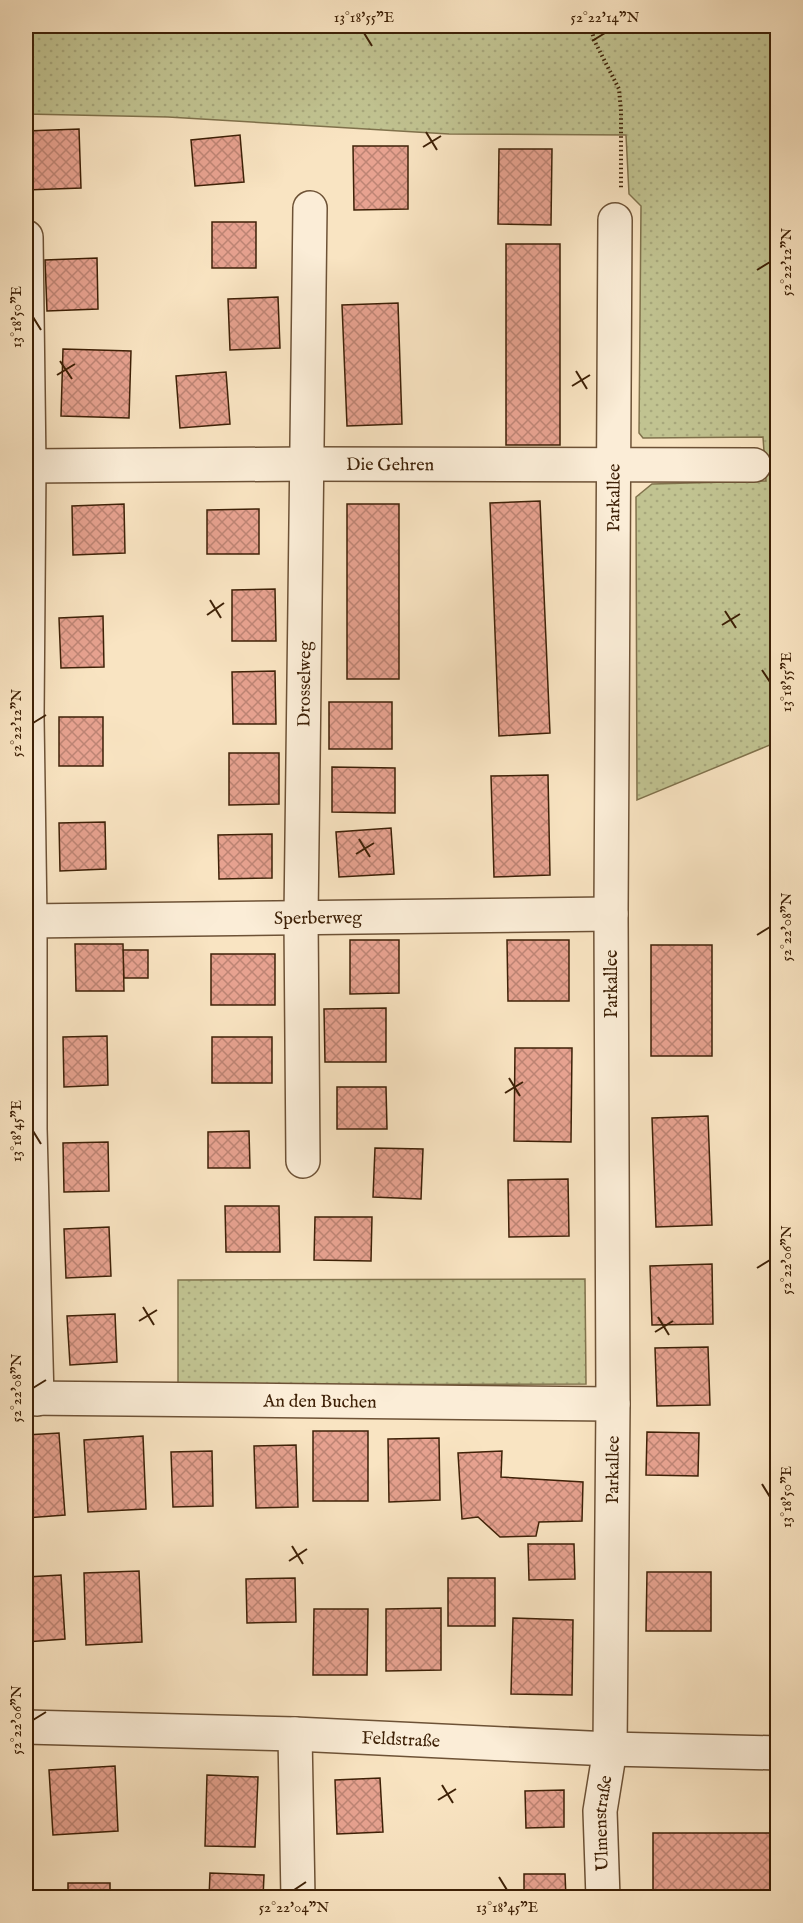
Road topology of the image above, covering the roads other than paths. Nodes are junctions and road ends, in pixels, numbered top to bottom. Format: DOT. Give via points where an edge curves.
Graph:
graph roads {
  1 [pos="309,208"];
  2 [pos="615,220"];
  3 [pos="26,237"];
  4 [pos="307,464"];
  5 [pos="613,465"];
  6 [pos="754,465"];
  7 [pos="27,466"];
  8 [pos="26,717"];
  9 [pos="611,914"];
  10 [pos="302,918"];
  11 [pos="28,920"];
  12 [pos="28,1129"];
  13 [pos="303,1161"];
  14 [pos="31,1398"];
  15 [pos="613,1404"];
  16 [pos="26,1727"];
  17 [pos="295,1734"];
  18 [pos="610,1749"];
  19 [pos="777,1753"];
  20 [pos="298,1898"];
  21 [pos="603,1898"];
  1 -- 4 [label="street, Drosselweg"];
  2 -- 5 [label="street, Parkallee"];
  3 -- 7 [label="street"];
  4 -- 5 [label="street, Die Gehren"];
  4 -- 7 [label="street, Die Gehren"];
  4 -- 10 [label="street, Drosselweg"];
  5 -- 6 [label="street, Die Gehren"];
  5 -- 9 [label="street, Parkallee"];
  7 -- 8 [label="street"];
  8 -- 11 [label="street"];
  9 -- 10 [label="street, Sperberweg"];
  9 -- 15 [label="street, Parkallee"];
  10 -- 11 [label="street, Sperberweg"];
  10 -- 13 [label="street, Drosselweg"];
  11 -- 12 [label="street"];
  12 -- 14 [label="street"];
  14 -- 15 [label="street, An den Buchen"];
  15 -- 18 [label="street, Parkallee"];
  16 -- 17 [label="street, Feldstraße"];
  17 -- 18 [label="street, Feldstraße"];
  17 -- 20 [label="street"];
  18 -- 19 [label="street, Feldstraße"];
  18 -- 21 [label="street, Ulmenstraße" via="600,1812"];
}
